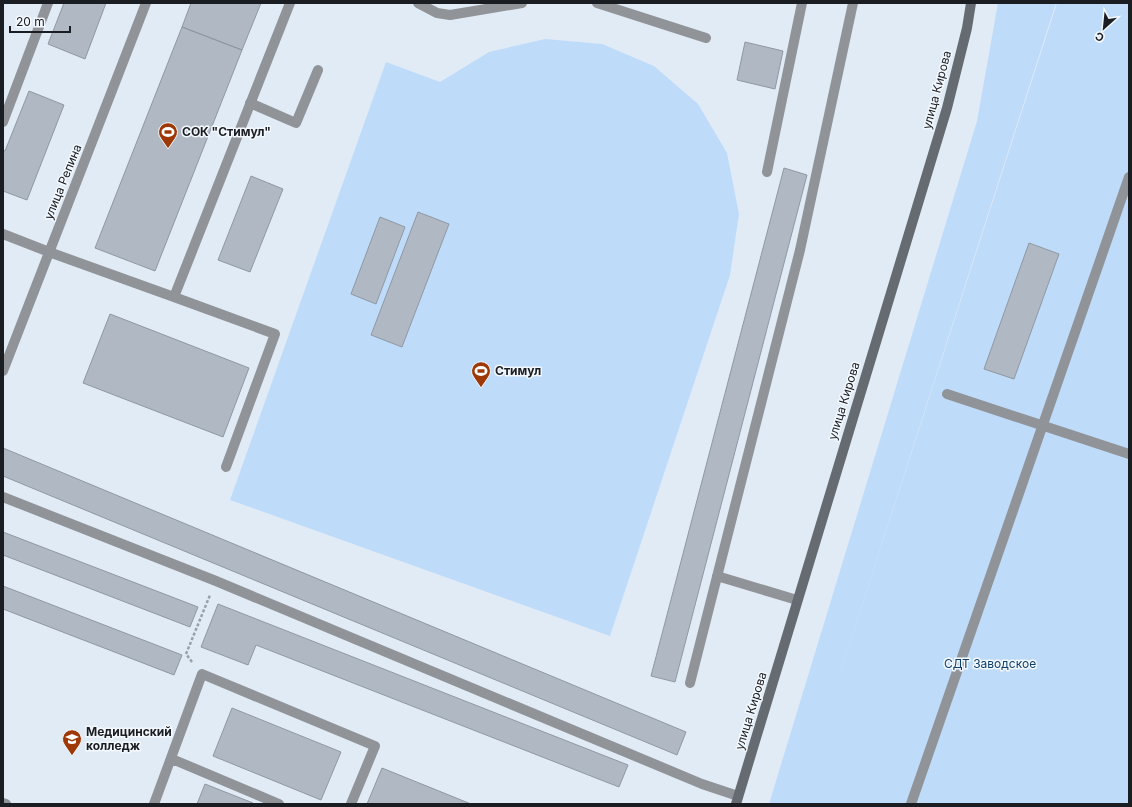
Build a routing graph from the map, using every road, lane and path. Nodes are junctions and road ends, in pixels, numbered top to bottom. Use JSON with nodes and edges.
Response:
{"nodes":[{"id":1,"x":48,"y":3,"type":"edge"},
{"id":2,"x":146,"y":3,"type":"edge"},
{"id":3,"x":290,"y":3,"type":"edge"},
{"id":4,"x":418,"y":3,"type":"edge"},
{"id":5,"x":522,"y":3,"type":"edge"},
{"id":6,"x":597,"y":3,"type":"edge"},
{"id":7,"x":802,"y":3,"type":"edge"},
{"id":8,"x":854,"y":3,"type":"edge"},
{"id":9,"x":971,"y":3,"type":"edge"},
{"id":10,"x":706,"y":38,"type":"dead end"},
{"id":11,"x":318,"y":70,"type":"dead end"},
{"id":12,"x":250,"y":103,"type":"junction"},
{"id":13,"x":3,"y":122,"type":"edge"},
{"id":14,"x":767,"y":172,"type":"dead end"},
{"id":15,"x":1129,"y":177,"type":"edge"},
{"id":16,"x":3,"y":234,"type":"edge"},
{"id":17,"x":49,"y":252,"type":"junction"},
{"id":18,"x":174,"y":297,"type":"junction"},
{"id":19,"x":3,"y":371,"type":"edge"},
{"id":20,"x":947,"y":394,"type":"dead end"},
{"id":21,"x":1042,"y":426,"type":"junction"},
{"id":22,"x":1129,"y":454,"type":"edge"},
{"id":23,"x":226,"y":467,"type":"dead end"},
{"id":24,"x":3,"y":497,"type":"edge"},
{"id":25,"x":717,"y":576,"type":"junction"},
{"id":26,"x":216,"y":581,"type":"junction"},
{"id":27,"x":797,"y":600,"type":"junction"},
{"id":28,"x":202,"y":674,"type":"junction"},
{"id":29,"x":690,"y":683,"type":"dead end"},
{"id":30,"x":172,"y":759,"type":"junction"},
{"id":31,"x":737,"y":800,"type":"edge"},
{"id":32,"x":3,"y":803,"type":"edge"},
{"id":33,"x":6,"y":804,"type":"edge"},
{"id":34,"x":154,"y":804,"type":"edge"},
{"id":35,"x":279,"y":804,"type":"edge"},
{"id":36,"x":351,"y":804,"type":"edge"},
{"id":37,"x":911,"y":804,"type":"edge"}],
"edges":[{"from":1,"to":13,"type":"street"},
{"from":2,"to":17,"type":"street","name":"улица Репина"},
{"from":3,"to":12,"type":"street"},
{"from":4,"to":5,"type":"street"},
{"from":6,"to":10,"type":"street"},
{"from":7,"to":14,"type":"street"},
{"from":8,"to":25,"type":"street"},
{"from":9,"to":27,"type":"main road","name":"улица Кирова"},
{"from":11,"to":12,"type":"street"},
{"from":12,"to":18,"type":"street"},
{"from":15,"to":21,"type":"street"},
{"from":16,"to":17,"type":"street"},
{"from":17,"to":18,"type":"street"},
{"from":17,"to":19,"type":"street","name":"улица Репина"},
{"from":18,"to":23,"type":"street"},
{"from":20,"to":21,"type":"street"},
{"from":21,"to":22,"type":"street"},
{"from":21,"to":37,"type":"street"},
{"from":24,"to":26,"type":"street"},
{"from":25,"to":27,"type":"street"},
{"from":25,"to":29,"type":"street"},
{"from":26,"to":28,"type":"path"},
{"from":26,"to":31,"type":"street"},
{"from":27,"to":31,"type":"main road","name":"улица Кирова"},
{"from":28,"to":30,"type":"street"},
{"from":28,"to":36,"type":"street"},
{"from":30,"to":34,"type":"street"},
{"from":30,"to":35,"type":"street"},
{"from":32,"to":33,"type":"street"}]}
